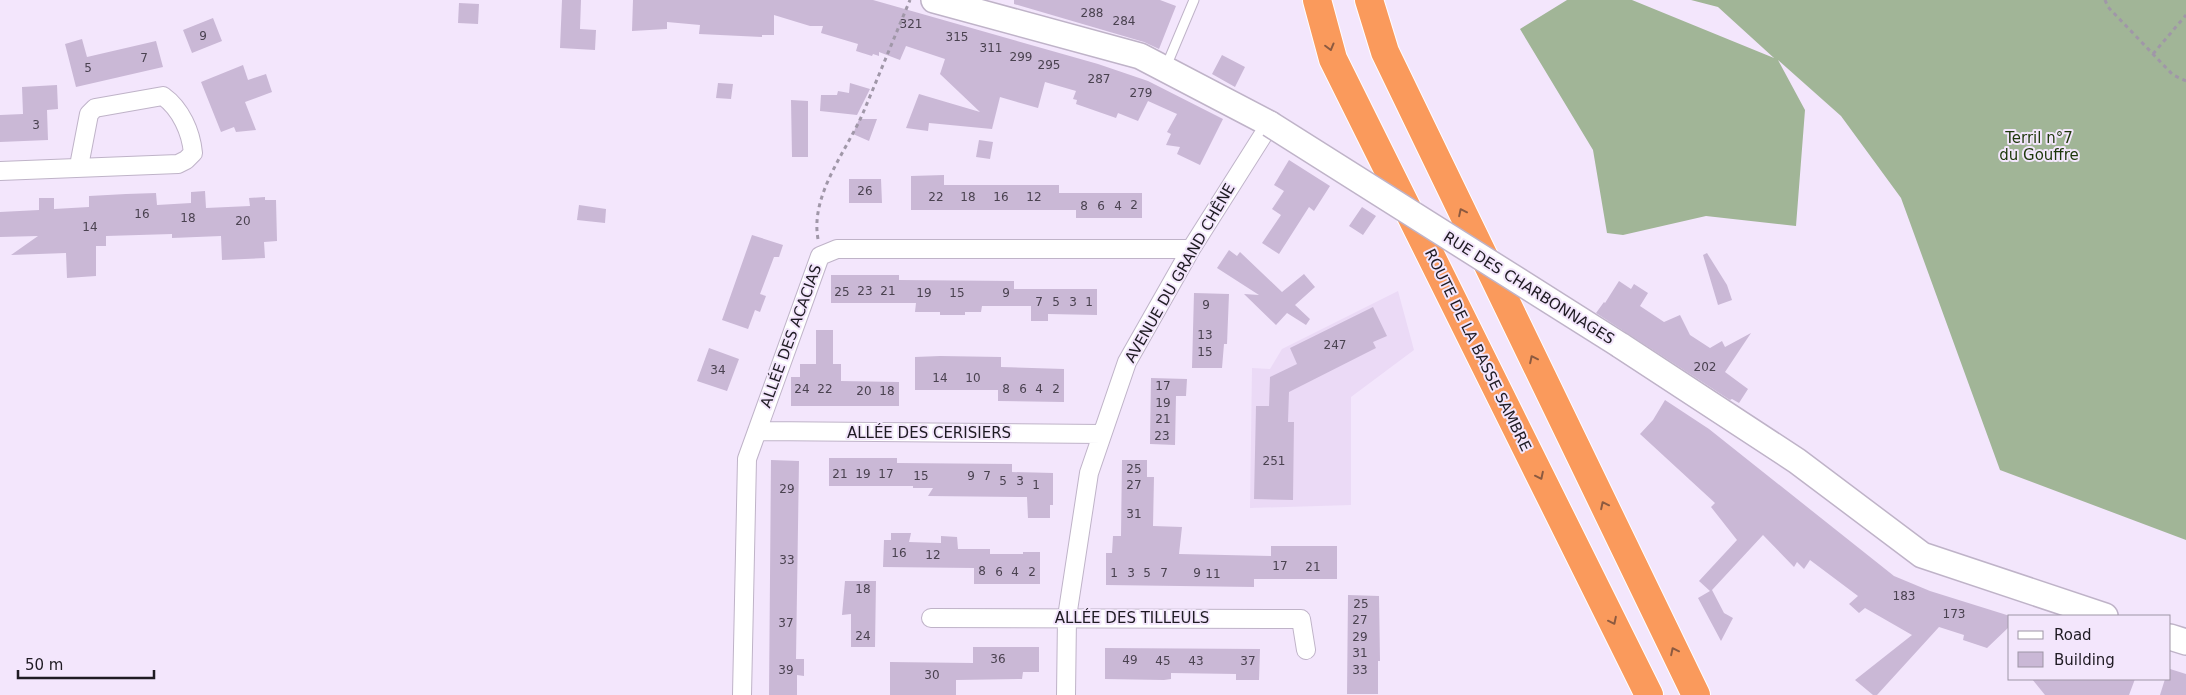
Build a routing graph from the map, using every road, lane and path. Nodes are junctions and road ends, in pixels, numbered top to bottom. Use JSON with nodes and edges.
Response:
{"nodes":[{"id":1,"x":910,"y":0,"type":"edge"},
{"id":2,"x":936,"y":0,"type":"edge"},
{"id":3,"x":1194,"y":0,"type":"edge"},
{"id":4,"x":1318,"y":0,"type":"edge"},
{"id":5,"x":1369,"y":0,"type":"edge"},
{"id":6,"x":2105,"y":0,"type":"edge"},
{"id":7,"x":2186,"y":15,"type":"edge"},
{"id":8,"x":2153,"y":54,"type":"junction"},
{"id":9,"x":1165,"y":69,"type":"junction"},
{"id":10,"x":2186,"y":81,"type":"edge"},
{"id":11,"x":1270,"y":124,"type":"junction"},
{"id":12,"x":80,"y":166,"type":"junction"},
{"id":13,"x":0,"y":171,"type":"edge"},
{"id":14,"x":1191,"y":249,"type":"junction"},
{"id":15,"x":820,"y":256,"type":"junction"},
{"id":16,"x":757,"y":431,"type":"junction"},
{"id":17,"x":1102,"y":434,"type":"junction"},
{"id":18,"x":2102,"y":615,"type":"edge"},
{"id":19,"x":1067,"y":617,"type":"junction"},
{"id":20,"x":930,"y":618,"type":"dead end"},
{"id":21,"x":2171,"y":637,"type":"edge"},
{"id":22,"x":2186,"y":642,"type":"edge"},
{"id":23,"x":1306,"y":650,"type":"dead end"},
{"id":24,"x":742,"y":695,"type":"edge"},
{"id":25,"x":1066,"y":695,"type":"edge"},
{"id":26,"x":1649,"y":695,"type":"edge"},
{"id":27,"x":1696,"y":695,"type":"edge"}],
"edges":[{"from":1,"to":15,"type":"path"},
{"from":2,"to":9,"type":"street","name":"RUE DES CHARBONNAGES"},
{"from":3,"to":9,"type":"lane"},
{"from":4,"to":26,"type":"highway","name":"ROUTE DE LA BASSE SAMBRE","one_way":true},
{"from":27,"to":5,"type":"highway","one_way":true},
{"from":6,"to":8,"type":"path"},
{"from":7,"to":8,"type":"path"},
{"from":8,"to":10,"type":"path"},
{"from":9,"to":11,"type":"street","name":"RUE DES CHARBONNAGES"},
{"from":11,"to":14,"type":"street","name":"AVENUE DU GRAND CHÊNE"},
{"from":11,"to":18,"type":"street","name":"RUE DES CHARBONNAGES","bridge":true},
{"from":12,"to":12,"type":"street"},
{"from":12,"to":13,"type":"street"},
{"from":14,"to":15,"type":"street","name":"ALLÉE DES ACACIAS"},
{"from":14,"to":17,"type":"street","name":"AVENUE DU GRAND CHÊNE"},
{"from":15,"to":16,"type":"street","name":"ALLÉE DES ACACIAS"},
{"from":16,"to":17,"type":"street","name":"ALLÉE DES CERISIERS"},
{"from":16,"to":24,"type":"street","name":"ALLÉE DES ACACIAS"},
{"from":17,"to":19,"type":"street","name":"AVENUE DU GRAND CHÊNE"},
{"from":19,"to":20,"type":"street","name":"ALLÉE DES TILLEULS"},
{"from":19,"to":23,"type":"street","name":"ALLÉE DES TILLEULS"},
{"from":19,"to":25,"type":"street","name":"AVENUE DU GRAND CHÊNE"},
{"from":21,"to":22,"type":"street"}]}
